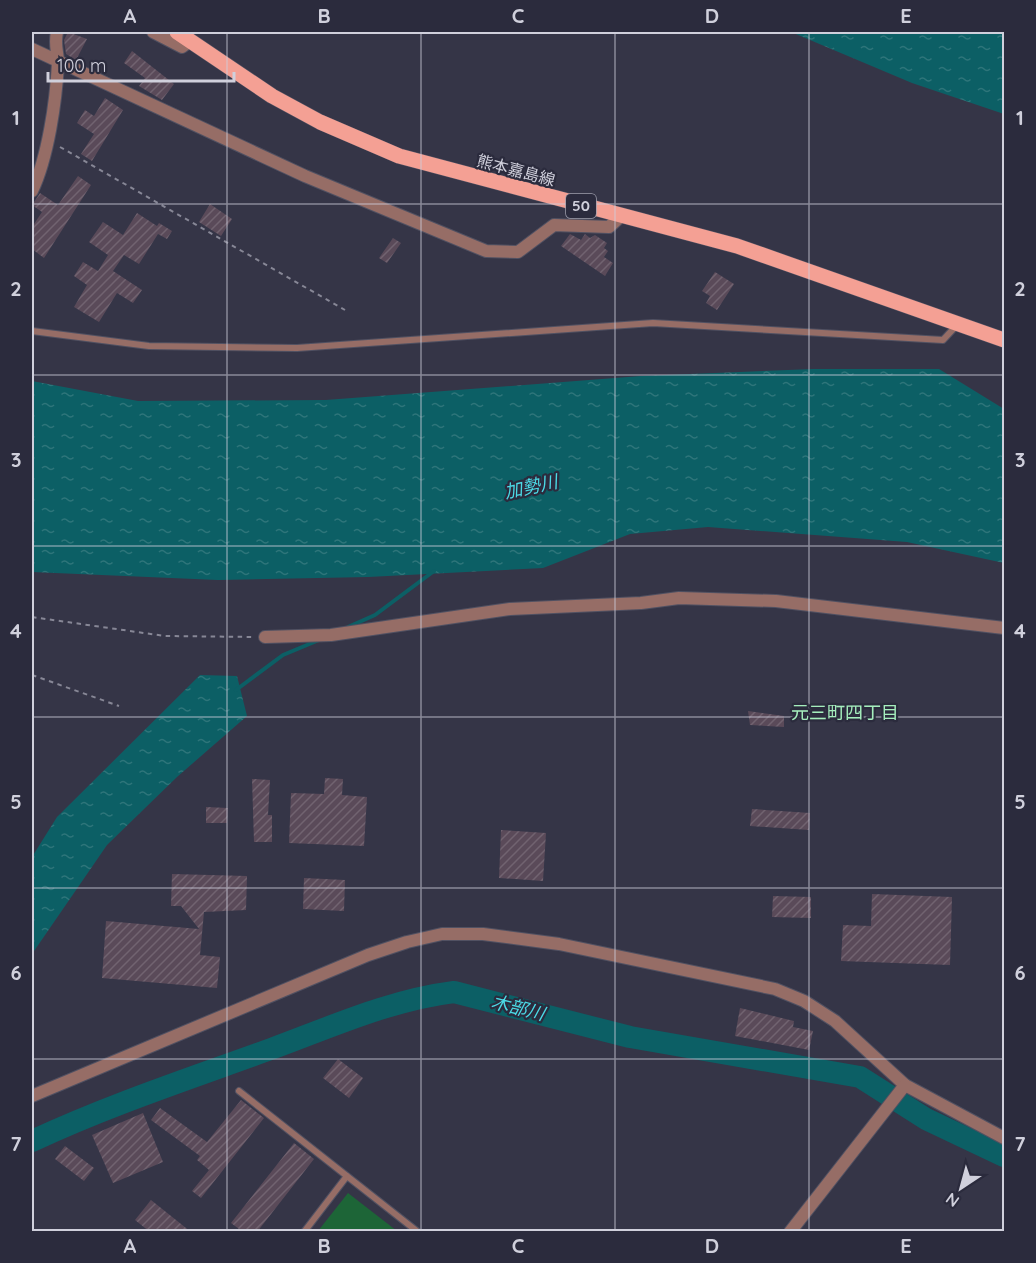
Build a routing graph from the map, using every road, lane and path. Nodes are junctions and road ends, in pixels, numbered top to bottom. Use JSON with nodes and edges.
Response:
{"nodes":[{"id":1,"x":57,"y":32,"type":"edge"},
{"id":2,"x":153,"y":32,"type":"edge"},
{"id":3,"x":177,"y":32,"type":"edge"},
{"id":4,"x":190,"y":41,"type":"junction"},
{"id":5,"x":32,"y":49,"type":"edge"},
{"id":6,"x":58,"y":61,"type":"junction"},
{"id":7,"x":48,"y":138,"type":"junction"},
{"id":8,"x":32,"y":191,"type":"edge"},
{"id":9,"x":621,"y":216,"type":"junction"},
{"id":10,"x":345,"y":310,"type":"dead end"},
{"id":11,"x":957,"y":325,"type":"junction"},
{"id":12,"x":32,"y":331,"type":"edge"},
{"id":13,"x":1005,"y":340,"type":"edge"},
{"id":14,"x":32,"y":617,"type":"edge"},
{"id":15,"x":1005,"y":628,"type":"edge"},
{"id":16,"x":265,"y":637,"type":"joint"},
{"id":17,"x":32,"y":675,"type":"edge"},
{"id":18,"x":119,"y":706,"type":"dead end"},
{"id":19,"x":902,"y":1088,"type":"junction"},
{"id":20,"x":239,"y":1091,"type":"dead end"},
{"id":21,"x":32,"y":1096,"type":"edge"},
{"id":22,"x":1003,"y":1137,"type":"edge"},
{"id":23,"x":347,"y":1176,"type":"junction"},
{"id":24,"x":304,"y":1232,"type":"edge"},
{"id":25,"x":418,"y":1232,"type":"edge"},
{"id":26,"x":790,"y":1232,"type":"edge"}],
"edges":[{"from":1,"to":6,"type":"street"},
{"from":2,"to":4,"type":"street"},
{"from":3,"to":4,"type":"main road","name":"熊本嘉島線","number":"50"},
{"from":4,"to":9,"type":"main road","name":"熊本嘉島線","number":"50"},
{"from":5,"to":6,"type":"street"},
{"from":6,"to":7,"type":"street"},
{"from":6,"to":9,"type":"street"},
{"from":7,"to":8,"type":"street"},
{"from":7,"to":10,"type":"path"},
{"from":9,"to":11,"type":"main road","name":"熊本嘉島線","number":"50"},
{"from":11,"to":12,"type":"lane"},
{"from":11,"to":13,"type":"main road","name":"熊本嘉島線","number":"50"},
{"from":14,"to":16,"type":"path"},
{"from":15,"to":16,"type":"street"},
{"from":17,"to":18,"type":"path"},
{"from":19,"to":21,"type":"street"},
{"from":19,"to":22,"type":"street"},
{"from":19,"to":26,"type":"street"},
{"from":20,"to":23,"type":"lane"},
{"from":23,"to":24,"type":"lane"},
{"from":23,"to":25,"type":"lane"}]}
